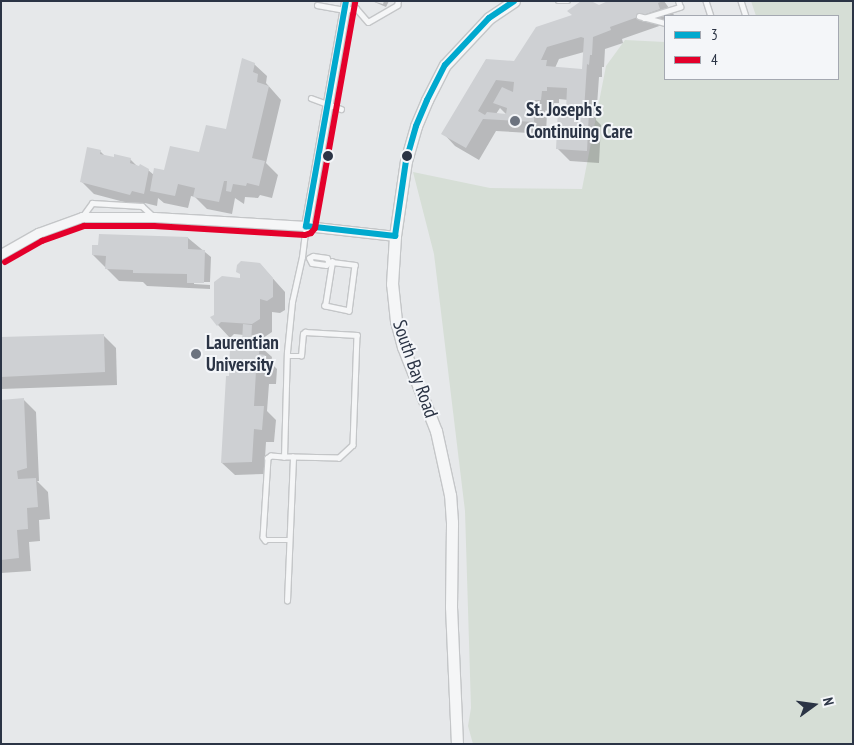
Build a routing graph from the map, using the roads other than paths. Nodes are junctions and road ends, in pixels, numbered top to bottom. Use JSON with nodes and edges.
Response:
{"nodes":[{"id":1,"x":398,"y":1,"type":"edge"},
{"id":2,"x":514,"y":1,"type":"edge"},
{"id":3,"x":558,"y":1,"type":"edge"},
{"id":4,"x":568,"y":1,"type":"edge"},
{"id":5,"x":678,"y":1,"type":"edge"},
{"id":6,"x":706,"y":1,"type":"edge"},
{"id":7,"x":741,"y":1,"type":"edge"},
{"id":8,"x":317,"y":5,"type":"dead end"},
{"id":9,"x":346,"y":6,"type":"edge"},
{"id":10,"x":712,"y":15,"type":"edge"},
{"id":11,"x":746,"y":15,"type":"edge"},
{"id":12,"x":664,"y":23,"type":"edge"},
{"id":13,"x":311,"y":98,"type":"dead end"},
{"id":14,"x":328,"y":104,"type":"junction"},
{"id":15,"x":341,"y":109,"type":"dead end"},
{"id":16,"x":82,"y":216,"type":"junction"},
{"id":17,"x":154,"y":217,"type":"junction"},
{"id":18,"x":306,"y":226,"type":"junction"},
{"id":19,"x":395,"y":236,"type":"junction"},
{"id":20,"x":1,"y":254,"type":"edge"},
{"id":21,"x":302,"y":257,"type":"junction"},
{"id":22,"x":330,"y":262,"type":"junction"},
{"id":23,"x":287,"y":356,"type":"junction"},
{"id":24,"x":293,"y":456,"type":"junction"},
{"id":25,"x":284,"y":457,"type":"junction"},
{"id":26,"x":289,"y":540,"type":"junction"},
{"id":27,"x":287,"y":601,"type":"dead end"},
{"id":28,"x":457,"y":744,"type":"edge"}],
"edges":[{"from":1,"to":9,"type":"lane"},
{"from":2,"to":19,"type":"street","name":"South Bay Road"},
{"from":3,"to":4,"type":"lane"},
{"from":5,"to":12,"type":"lane"},
{"from":6,"to":10,"type":"lane"},
{"from":7,"to":11,"type":"lane"},
{"from":8,"to":9,"type":"lane"},
{"from":9,"to":14,"type":"street"},
{"from":13,"to":14,"type":"lane"},
{"from":14,"to":15,"type":"lane"},
{"from":14,"to":18,"type":"street"},
{"from":16,"to":17,"type":"street"},
{"from":16,"to":17,"type":"lane"},
{"from":16,"to":20,"type":"street"},
{"from":17,"to":18,"type":"street"},
{"from":18,"to":19,"type":"street"},
{"from":18,"to":21,"type":"lane"},
{"from":19,"to":28,"type":"street","name":"South Bay Road"},
{"from":21,"to":22,"type":"lane"},
{"from":21,"to":23,"type":"lane"},
{"from":22,"to":22,"type":"lane"},
{"from":23,"to":24,"type":"lane"},
{"from":23,"to":25,"type":"lane"},
{"from":24,"to":25,"type":"lane"},
{"from":24,"to":26,"type":"lane"},
{"from":25,"to":26,"type":"lane"},
{"from":26,"to":27,"type":"lane"}]}
